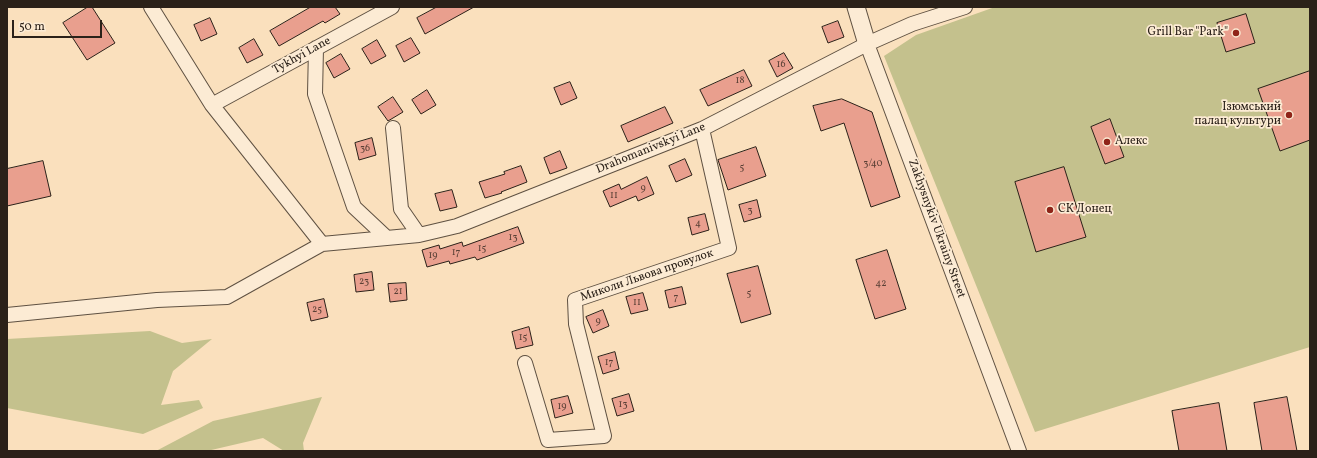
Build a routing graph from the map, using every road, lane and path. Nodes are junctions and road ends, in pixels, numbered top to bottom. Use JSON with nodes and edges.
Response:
{"nodes":[{"id":1,"x":151,"y":7,"type":"edge"},
{"id":2,"x":392,"y":7,"type":"edge"},
{"id":3,"x":856,"y":7,"type":"edge"},
{"id":4,"x":965,"y":7,"type":"edge"},
{"id":5,"x":867,"y":44,"type":"junction"},
{"id":6,"x":316,"y":48,"type":"junction"},
{"id":7,"x":212,"y":105,"type":"junction"},
{"id":8,"x":393,"y":128,"type":"dead end"},
{"id":9,"x":702,"y":129,"type":"junction"},
{"id":10,"x":419,"y":235,"type":"junction"},
{"id":11,"x":387,"y":238,"type":"junction"},
{"id":12,"x":322,"y":244,"type":"junction"},
{"id":13,"x":7,"y":315,"type":"edge"},
{"id":14,"x":526,"y":363,"type":"dead end"},
{"id":15,"x":1019,"y":451,"type":"edge"}],
"edges":[{"from":1,"to":7,"type":"street"},
{"from":2,"to":6,"type":"street","name":"Tykhyi Lane"},
{"from":3,"to":5,"type":"street","name":"Zakhysnykiv Ukrainy Street"},
{"from":4,"to":5,"type":"street","name":"Drahomanivskyi Lane"},
{"from":5,"to":9,"type":"street","name":"Drahomanivskyi Lane"},
{"from":5,"to":15,"type":"street","name":"Zakhysnykiv Ukrainy Street"},
{"from":6,"to":7,"type":"street","name":"Tykhyi Lane"},
{"from":6,"to":11,"type":"street"},
{"from":7,"to":12,"type":"street"},
{"from":8,"to":10,"type":"street"},
{"from":9,"to":10,"type":"street","name":"Drahomanivskyi Lane"},
{"from":9,"to":14,"type":"street","name":"Миколи Львова провулок"},
{"from":10,"to":11,"type":"street","name":"Drahomanivskyi Lane"},
{"from":11,"to":12,"type":"street","name":"Drahomanivskyi Lane"},
{"from":12,"to":13,"type":"street"}]}
